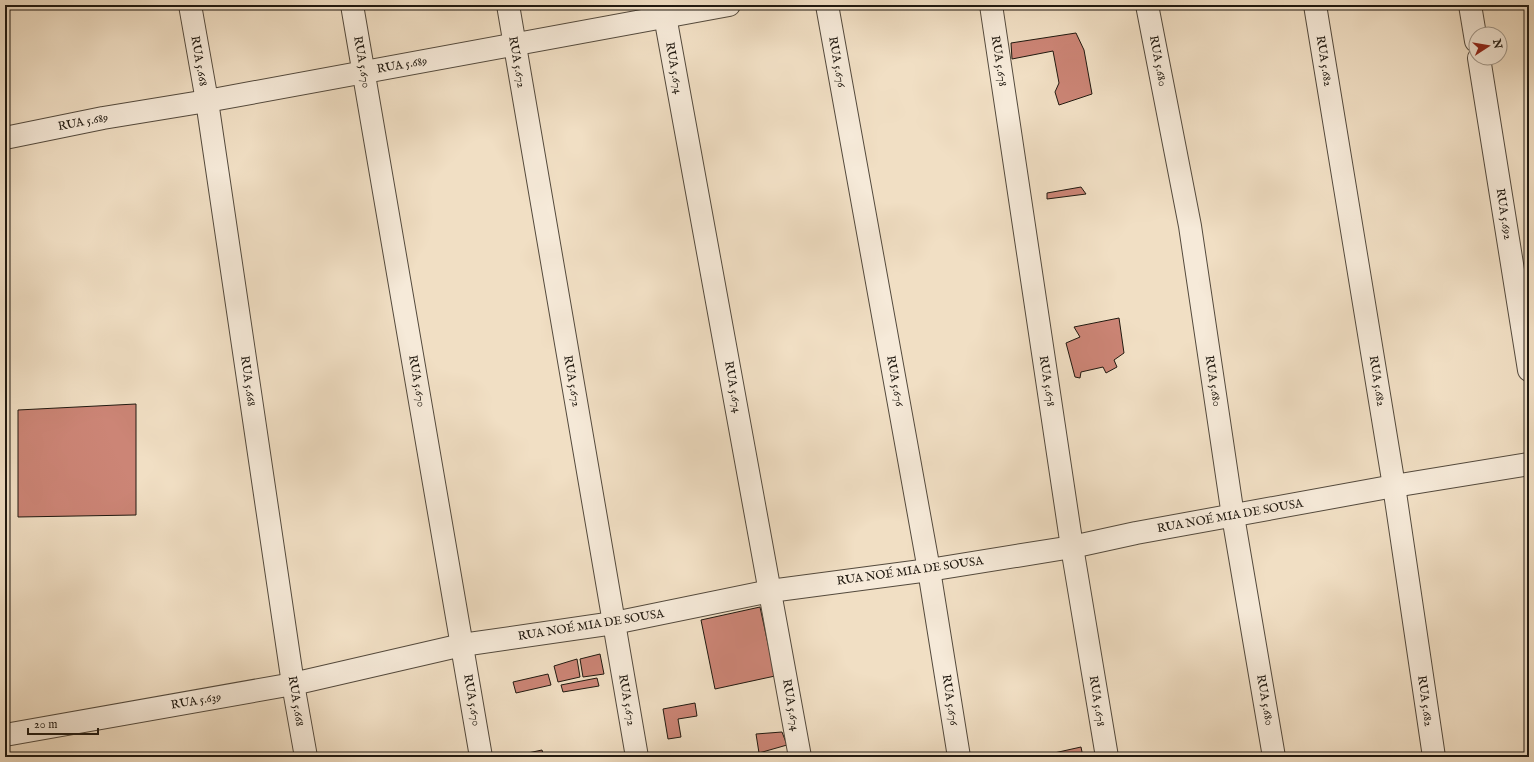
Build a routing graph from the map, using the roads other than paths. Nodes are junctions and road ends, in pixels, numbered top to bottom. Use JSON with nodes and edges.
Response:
{"nodes":[{"id":1,"x":190,"y":5,"type":"edge"},
{"id":2,"x":352,"y":5,"type":"edge"},
{"id":3,"x":508,"y":5,"type":"edge"},
{"id":4,"x":729,"y":5,"type":"edge"},
{"id":5,"x":827,"y":5,"type":"edge"},
{"id":6,"x":991,"y":5,"type":"edge"},
{"id":7,"x":1148,"y":5,"type":"edge"},
{"id":8,"x":1315,"y":5,"type":"edge"},
{"id":9,"x":1470,"y":5,"type":"edge"},
{"id":10,"x":665,"y":16,"type":"junction"},
{"id":11,"x":1474,"y":26,"type":"edge"},
{"id":12,"x":514,"y":44,"type":"junction"},
{"id":13,"x":1480,"y":66,"type":"edge"},
{"id":14,"x":364,"y":72,"type":"junction"},
{"id":15,"x":206,"y":101,"type":"junction"},
{"id":16,"x":5,"y":138,"type":"edge"},
{"id":17,"x":1529,"y":370,"type":"edge"},
{"id":18,"x":1529,"y":464,"type":"edge"},
{"id":19,"x":1394,"y":486,"type":"junction"},
{"id":20,"x":1233,"y":516,"type":"junction"},
{"id":21,"x":1072,"y":547,"type":"junction"},
{"id":22,"x":929,"y":570,"type":"junction"},
{"id":23,"x":770,"y":591,"type":"junction"},
{"id":24,"x":614,"y":623,"type":"junction"},
{"id":25,"x":462,"y":645,"type":"junction"},
{"id":26,"x":293,"y":684,"type":"junction"},
{"id":27,"x":5,"y":735,"type":"edge"},
{"id":28,"x":306,"y":757,"type":"edge"},
{"id":29,"x":481,"y":757,"type":"edge"},
{"id":30,"x":637,"y":757,"type":"edge"},
{"id":31,"x":800,"y":757,"type":"edge"},
{"id":32,"x":959,"y":757,"type":"edge"},
{"id":33,"x":1106,"y":757,"type":"edge"},
{"id":34,"x":1274,"y":757,"type":"edge"},
{"id":35,"x":1434,"y":757,"type":"edge"}],
"edges":[{"from":1,"to":15,"type":"street","name":"RUA 5.668"},
{"from":2,"to":14,"type":"street","name":"RUA 5.670"},
{"from":3,"to":12,"type":"street","name":"RUA 5.672"},
{"from":4,"to":10,"type":"street","name":"RUA 5.689"},
{"from":5,"to":22,"type":"street","name":"RUA 5.676"},
{"from":6,"to":21,"type":"street","name":"RUA 5.678"},
{"from":7,"to":20,"type":"street","name":"RUA 5.680"},
{"from":8,"to":19,"type":"street","name":"RUA 5.682"},
{"from":9,"to":11,"type":"street"},
{"from":10,"to":12,"type":"street","name":"RUA 5.689"},
{"from":10,"to":23,"type":"street","name":"RUA 5.674"},
{"from":12,"to":14,"type":"street","name":"RUA 5.689"},
{"from":12,"to":24,"type":"street","name":"RUA 5.672"},
{"from":13,"to":17,"type":"street","name":"RUA 5.692"},
{"from":14,"to":15,"type":"street","name":"RUA 5.689"},
{"from":14,"to":25,"type":"street","name":"RUA 5.670"},
{"from":15,"to":16,"type":"street","name":"RUA 5.689"},
{"from":15,"to":26,"type":"street","name":"RUA 5.668"},
{"from":18,"to":19,"type":"street","name":"RUA NOÉ MIA DE SOUSA"},
{"from":19,"to":20,"type":"street","name":"RUA NOÉ MIA DE SOUSA"},
{"from":19,"to":35,"type":"street","name":"RUA 5.682"},
{"from":20,"to":21,"type":"street","name":"RUA NOÉ MIA DE SOUSA"},
{"from":20,"to":34,"type":"street","name":"RUA 5.680"},
{"from":21,"to":22,"type":"street","name":"RUA NOÉ MIA DE SOUSA"},
{"from":21,"to":33,"type":"street","name":"RUA 5.678"},
{"from":22,"to":23,"type":"street","name":"RUA NOÉ MIA DE SOUSA"},
{"from":22,"to":32,"type":"street","name":"RUA 5.676"},
{"from":23,"to":24,"type":"street","name":"RUA NOÉ MIA DE SOUSA"},
{"from":23,"to":31,"type":"street","name":"RUA 5.674"},
{"from":24,"to":25,"type":"street","name":"RUA NOÉ MIA DE SOUSA"},
{"from":24,"to":30,"type":"street","name":"RUA 5.672"},
{"from":25,"to":26,"type":"street","name":"RUA NOÉ MIA DE SOUSA"},
{"from":25,"to":29,"type":"street","name":"RUA 5.670"},
{"from":26,"to":27,"type":"street","name":"RUA 5.639"},
{"from":26,"to":28,"type":"street","name":"RUA 5.668"}]}
